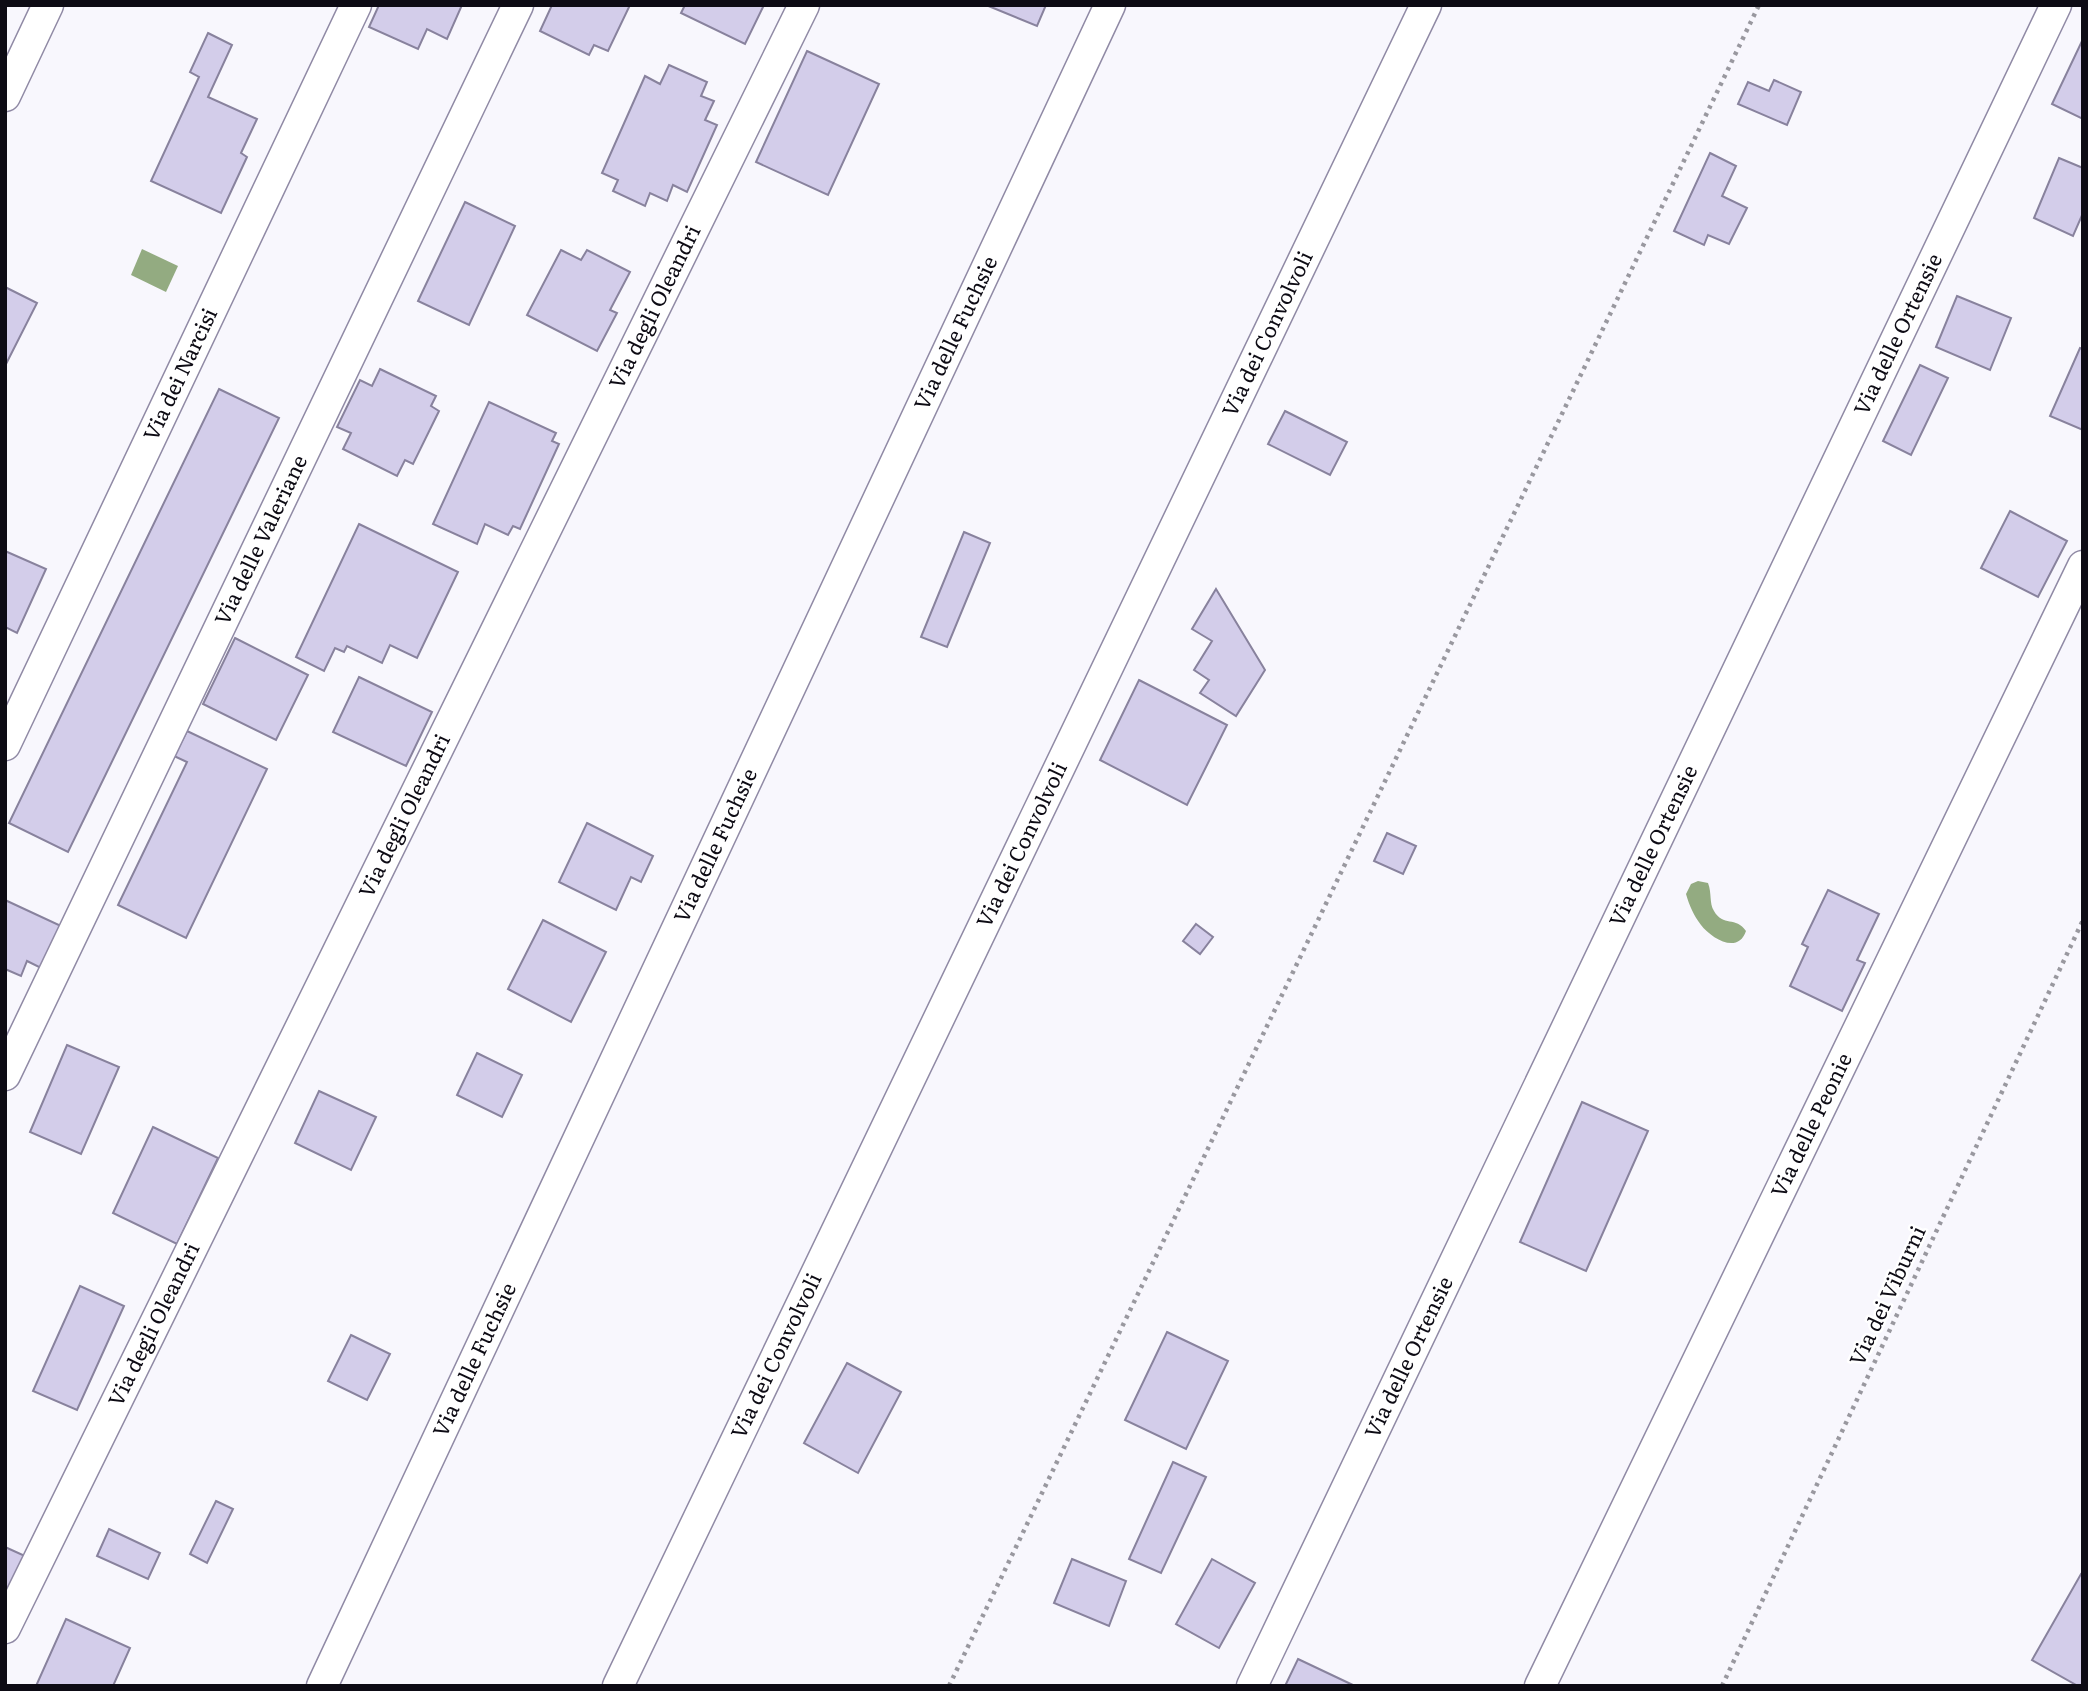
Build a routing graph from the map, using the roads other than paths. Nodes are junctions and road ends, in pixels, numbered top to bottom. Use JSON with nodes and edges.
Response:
{"nodes":[{"id":1,"x":48,"y":5,"type":"edge"},
{"id":2,"x":356,"y":5,"type":"edge"},
{"id":3,"x":518,"y":5,"type":"edge"},
{"id":4,"x":804,"y":5,"type":"edge"},
{"id":5,"x":1110,"y":5,"type":"edge"},
{"id":6,"x":1426,"y":5,"type":"edge"},
{"id":7,"x":2056,"y":5,"type":"edge"},
{"id":8,"x":5,"y":96,"type":"edge"},
{"id":9,"x":2083,"y":566,"type":"edge"},
{"id":10,"x":5,"y":746,"type":"edge"},
{"id":11,"x":5,"y":1075,"type":"edge"},
{"id":12,"x":5,"y":1628,"type":"edge"},
{"id":13,"x":321,"y":1686,"type":"edge"},
{"id":14,"x":618,"y":1686,"type":"edge"},
{"id":15,"x":1252,"y":1686,"type":"edge"},
{"id":16,"x":1540,"y":1686,"type":"edge"}],
"edges":[{"from":1,"to":8,"type":"street"},
{"from":2,"to":10,"type":"street","name":"Via dei Narcisi"},
{"from":3,"to":11,"type":"street","name":"Via delle Valeriane"},
{"from":4,"to":12,"type":"street","name":"Via degli Oleandri"},
{"from":5,"to":13,"type":"street","name":"Via delle Fuchsie"},
{"from":6,"to":14,"type":"street","name":"Via dei Convolvoli"},
{"from":7,"to":15,"type":"street","name":"Via delle Ortensie"},
{"from":9,"to":16,"type":"street","name":"Via delle Peonie"}]}
